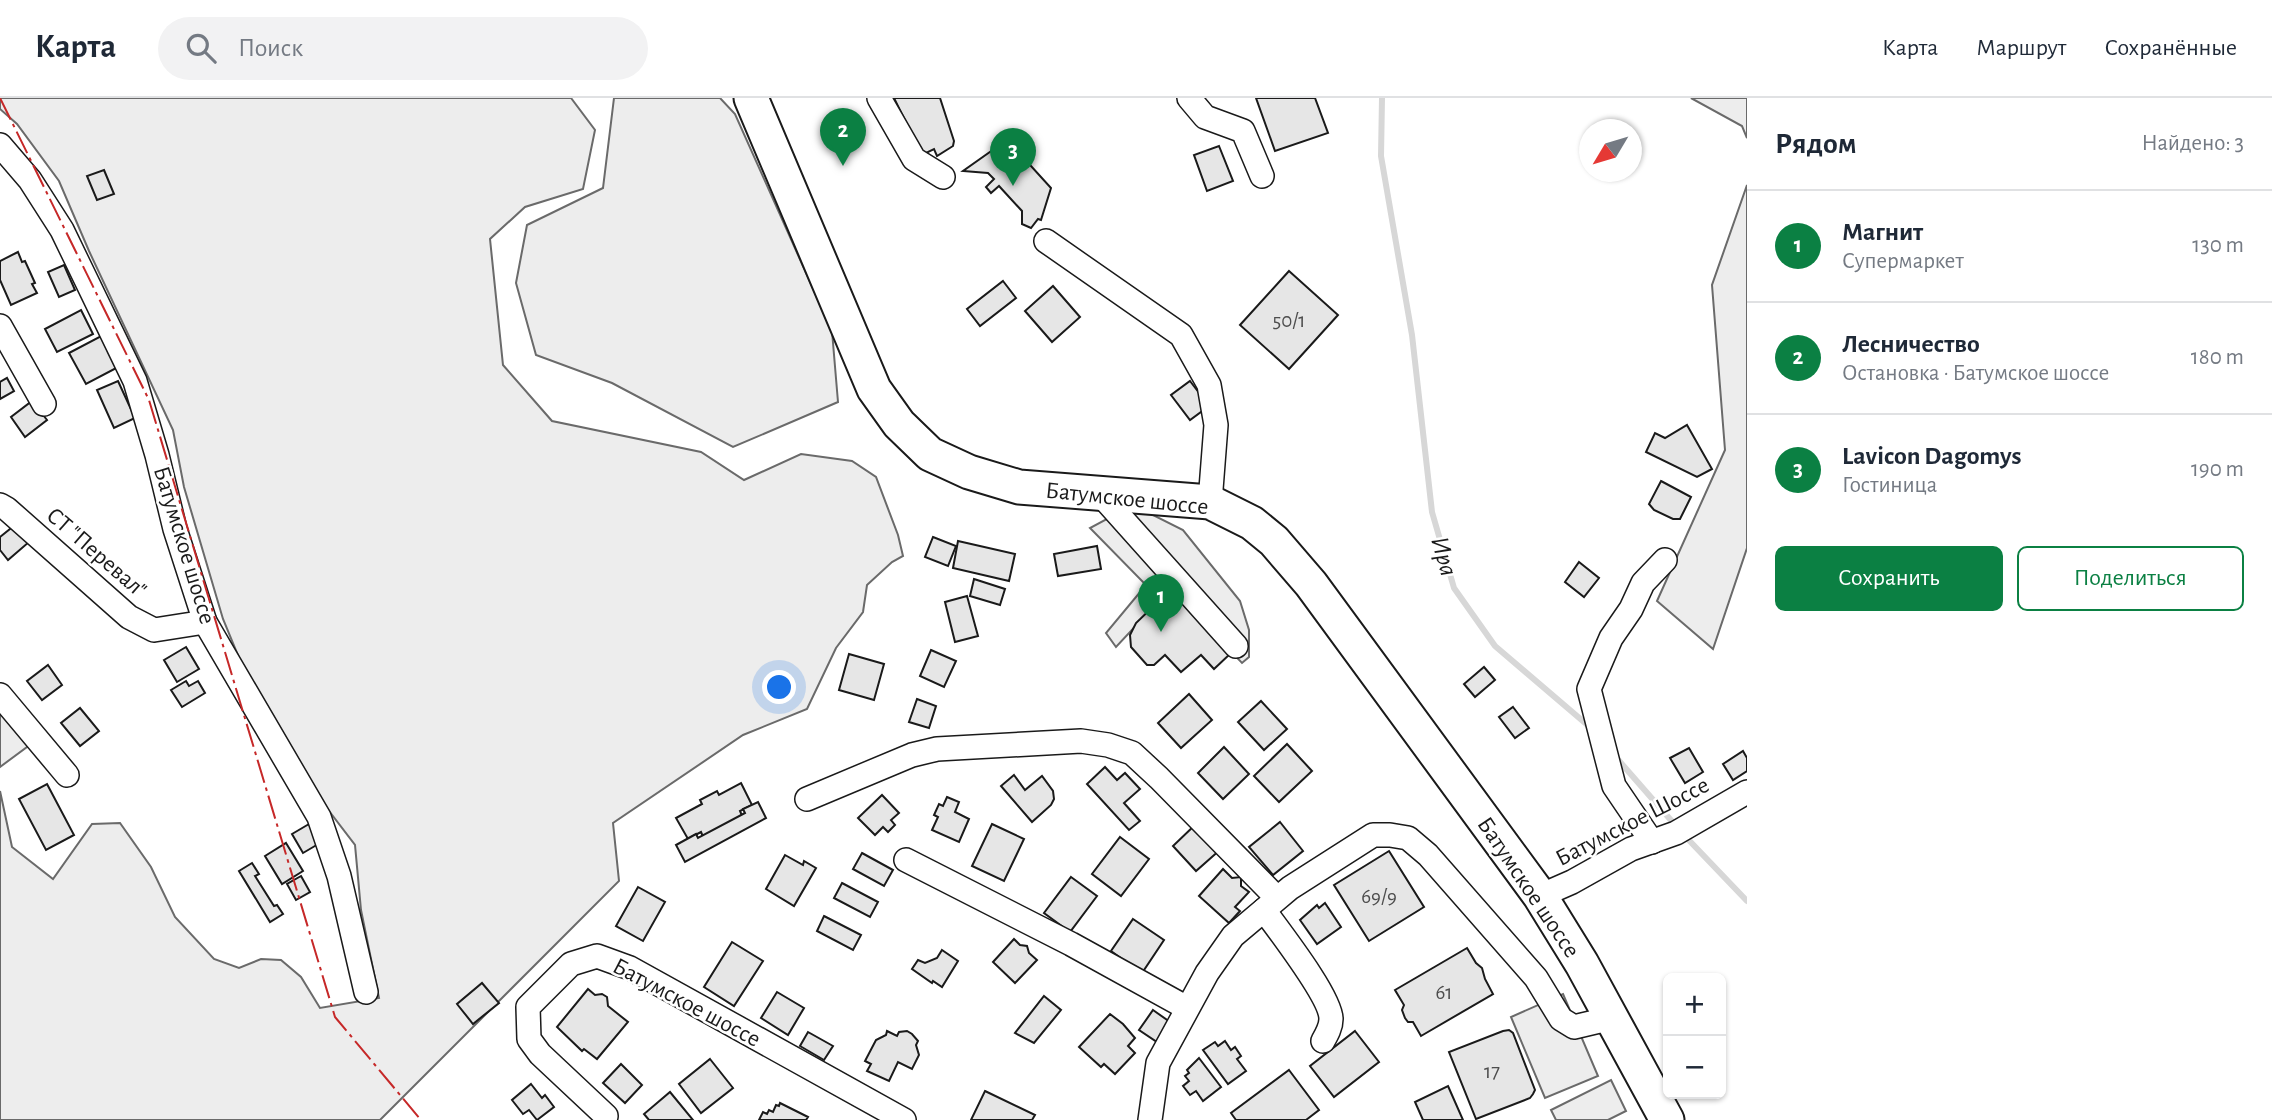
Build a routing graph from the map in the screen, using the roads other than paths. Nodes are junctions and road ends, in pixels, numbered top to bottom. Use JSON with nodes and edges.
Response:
{"nodes":[{"id":1,"x":879,"y":98,"type":"edge"},
{"id":2,"x":1189,"y":98,"type":"edge"},
{"id":3,"x":753,"y":99,"type":"edge"},
{"id":4,"x":0,"y":145,"type":"edge"},
{"id":5,"x":1262,"y":176,"type":"dead end"},
{"id":6,"x":943,"y":177,"type":"dead end"},
{"id":7,"x":1046,"y":241,"type":"dead end"},
{"id":8,"x":0,"y":326,"type":"edge"},
{"id":9,"x":44,"y":404,"type":"dead end"},
{"id":10,"x":1100,"y":494,"type":"junction"},
{"id":11,"x":1210,"y":502,"type":"junction"},
{"id":12,"x":0,"y":505,"type":"edge"},
{"id":13,"x":1665,"y":560,"type":"dead end"},
{"id":14,"x":205,"y":622,"type":"junction"},
{"id":15,"x":1236,"y":646,"type":"dead end"},
{"id":16,"x":0,"y":695,"type":"edge"},
{"id":17,"x":67,"y":775,"type":"dead end"},
{"id":18,"x":1747,"y":792,"type":"edge"},
{"id":19,"x":807,"y":799,"type":"dead end"},
{"id":20,"x":1652,"y":842,"type":"junction"},
{"id":21,"x":906,"y":860,"type":"dead end"},
{"id":22,"x":1539,"y":896,"type":"junction"},
{"id":23,"x":1271,"y":904,"type":"junction"},
{"id":24,"x":366,"y":992,"type":"dead end"},
{"id":25,"x":1187,"y":1007,"type":"junction"},
{"id":26,"x":1612,"y":1018,"type":"junction"},
{"id":27,"x":1324,"y":1041,"type":"dead end"},
{"id":28,"x":1657,"y":1115,"type":"edge"},
{"id":29,"x":606,"y":1116,"type":"dead end"},
{"id":30,"x":904,"y":1120,"type":"edge"},
{"id":31,"x":1150,"y":1120,"type":"edge"}],
"edges":[{"from":1,"to":6,"type":"street"},
{"from":2,"to":5,"type":"street"},
{"from":3,"to":10,"type":"highway","name":"Батумское шоссе"},
{"from":4,"to":14,"type":"street","name":"Батумское шоссе"},
{"from":7,"to":11,"type":"street"},
{"from":8,"to":9,"type":"street"},
{"from":10,"to":11,"type":"highway","name":"Батумское шоссе"},
{"from":10,"to":15,"type":"street"},
{"from":11,"to":22,"type":"highway","name":"Батумское шоссе"},
{"from":12,"to":14,"type":"street","name":"СТ \"Перевал\""},
{"from":13,"to":20,"type":"street"},
{"from":14,"to":24,"type":"street","name":"Батумское шоссе"},
{"from":16,"to":17,"type":"street"},
{"from":18,"to":20,"type":"street","name":"Батумское Шоссе"},
{"from":19,"to":23,"type":"street"},
{"from":20,"to":22,"type":"street","name":"Батумское Шоссе"},
{"from":21,"to":25,"type":"street"},
{"from":22,"to":26,"type":"highway","name":"Батумское шоссе"},
{"from":23,"to":25,"type":"street"},
{"from":23,"to":26,"type":"street"},
{"from":23,"to":27,"type":"street"},
{"from":25,"to":31,"type":"street"},
{"from":26,"to":28,"type":"highway","name":"Батумское шоссе"},
{"from":29,"to":30,"type":"street","name":"Батумское шоссе"}]}
